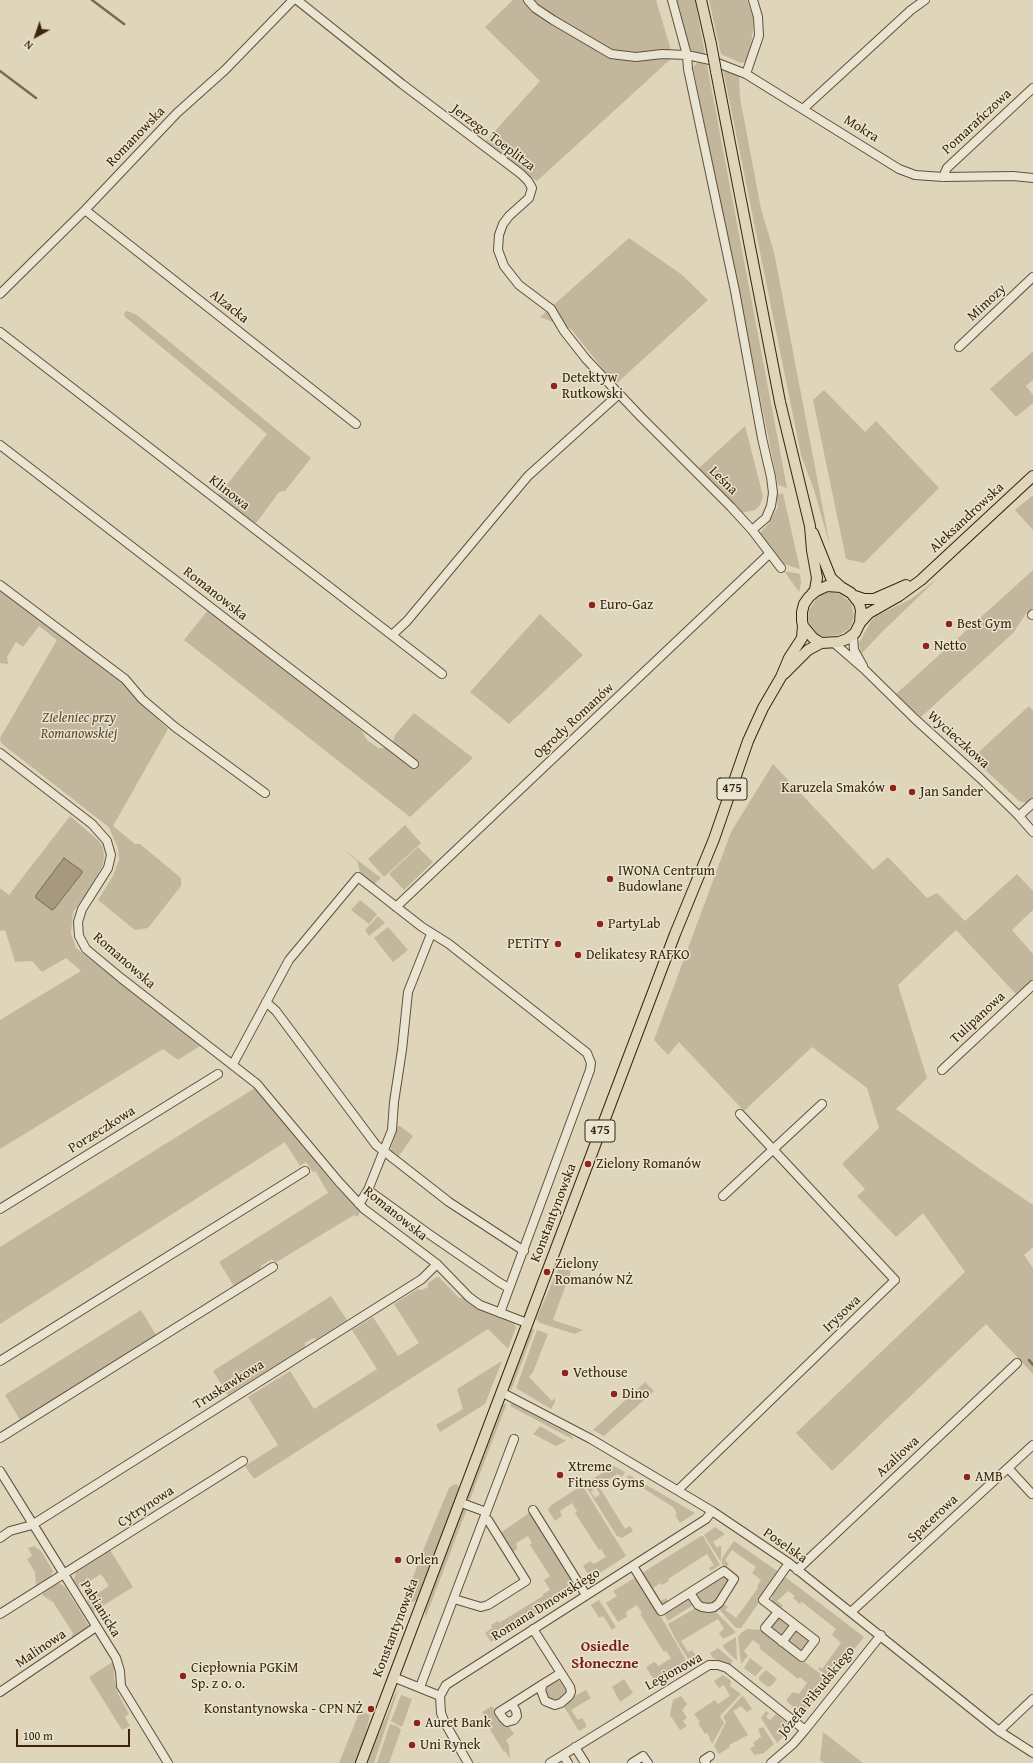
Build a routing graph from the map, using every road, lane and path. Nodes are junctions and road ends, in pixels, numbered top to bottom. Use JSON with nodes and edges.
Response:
{"nodes":[{"id":1,"x":293,"y":0,"type":"edge"},
{"id":2,"x":298,"y":0,"type":"edge"},
{"id":3,"x":528,"y":0,"type":"edge"},
{"id":4,"x":672,"y":0,"type":"edge"},
{"id":5,"x":701,"y":0,"type":"edge"},
{"id":6,"x":753,"y":0,"type":"edge"},
{"id":7,"x":925,"y":0,"type":"edge"},
{"id":8,"x":688,"y":55,"type":"junction"},
{"id":9,"x":746,"y":74,"type":"junction"},
{"id":10,"x":1033,"y":88,"type":"edge"},
{"id":11,"x":803,"y":109,"type":"junction"},
{"id":12,"x":943,"y":177,"type":"junction"},
{"id":13,"x":1033,"y":178,"type":"edge"},
{"id":14,"x":85,"y":210,"type":"junction"},
{"id":15,"x":1033,"y":277,"type":"edge"},
{"id":16,"x":0,"y":294,"type":"edge"},
{"id":17,"x":0,"y":332,"type":"edge"},
{"id":18,"x":959,"y":347,"type":"dead end"},
{"id":19,"x":619,"y":394,"type":"junction"},
{"id":20,"x":641,"y":417,"type":"joint"},
{"id":21,"x":356,"y":424,"type":"dead end"},
{"id":22,"x":0,"y":445,"type":"edge"},
{"id":23,"x":1033,"y":476,"type":"edge"},
{"id":24,"x":810,"y":526,"type":"junction"},
{"id":25,"x":752,"y":530,"type":"junction"},
{"id":26,"x":769,"y":554,"type":"junction"},
{"id":27,"x":781,"y":568,"type":"dead end"},
{"id":28,"x":921,"y":580,"type":"junction"},
{"id":29,"x":0,"y":585,"type":"edge"},
{"id":30,"x":841,"y":587,"type":"junction"},
{"id":31,"x":811,"y":595,"type":"junction"},
{"id":32,"x":855,"y":596,"type":"junction"},
{"id":33,"x":860,"y":623,"type":"junction"},
{"id":34,"x":803,"y":626,"type":"junction"},
{"id":35,"x":392,"y":635,"type":"junction"},
{"id":36,"x":853,"y":635,"type":"junction"},
{"id":37,"x":821,"y":643,"type":"junction"},
{"id":38,"x":834,"y":643,"type":"junction"},
{"id":39,"x":864,"y":669,"type":"junction"},
{"id":40,"x":442,"y":674,"type":"dead end"},
{"id":41,"x":781,"y":677,"type":"junction"},
{"id":42,"x":0,"y":753,"type":"edge"},
{"id":43,"x":414,"y":764,"type":"dead end"},
{"id":44,"x":265,"y":793,"type":"dead end"},
{"id":45,"x":1033,"y":803,"type":"edge"},
{"id":46,"x":1019,"y":816,"type":"junction"},
{"id":47,"x":1033,"y":832,"type":"edge"},
{"id":48,"x":396,"y":907,"type":"junction"},
{"id":49,"x":431,"y":934,"type":"junction"},
{"id":50,"x":1033,"y":985,"type":"edge"},
{"id":51,"x":266,"y":1002,"type":"junction"},
{"id":52,"x":233,"y":1064,"type":"junction"},
{"id":53,"x":942,"y":1070,"type":"dead end"},
{"id":54,"x":218,"y":1074,"type":"dead end"},
{"id":55,"x":822,"y":1104,"type":"dead end"},
{"id":56,"x":740,"y":1114,"type":"dead end"},
{"id":57,"x":773,"y":1149,"type":"junction"},
{"id":58,"x":384,"y":1151,"type":"junction"},
{"id":59,"x":305,"y":1171,"type":"dead end"},
{"id":60,"x":368,"y":1190,"type":"junction"},
{"id":61,"x":724,"y":1196,"type":"dead end"},
{"id":62,"x":359,"y":1204,"type":"junction"},
{"id":63,"x":0,"y":1209,"type":"edge"},
{"id":64,"x":524,"y":1251,"type":"junction"},
{"id":65,"x":437,"y":1264,"type":"junction"},
{"id":66,"x":273,"y":1267,"type":"dead end"},
{"id":67,"x":509,"y":1288,"type":"junction"},
{"id":68,"x":500,"y":1313,"type":"junction"},
{"id":69,"x":527,"y":1323,"type":"junction"},
{"id":70,"x":0,"y":1362,"type":"edge"},
{"id":71,"x":1017,"y":1363,"type":"dead end"},
{"id":72,"x":501,"y":1392,"type":"junction"},
{"id":73,"x":0,"y":1438,"type":"edge"},
{"id":74,"x":514,"y":1439,"type":"dead end"},
{"id":75,"x":1033,"y":1445,"type":"edge"},
{"id":76,"x":243,"y":1461,"type":"dead end"},
{"id":77,"x":1008,"y":1468,"type":"junction"},
{"id":78,"x":0,"y":1471,"type":"edge"},
{"id":79,"x":678,"y":1490,"type":"junction"},
{"id":80,"x":1032,"y":1494,"type":"dead end"},
{"id":81,"x":459,"y":1502,"type":"junction"},
{"id":82,"x":533,"y":1510,"type":"dead end"},
{"id":83,"x":712,"y":1511,"type":"junction"},
{"id":84,"x":485,"y":1515,"type":"junction"},
{"id":85,"x":32,"y":1525,"type":"junction"},
{"id":86,"x":0,"y":1538,"type":"edge"},
{"id":87,"x":789,"y":1564,"type":"junction"},
{"id":88,"x":633,"y":1566,"type":"junction"},
{"id":89,"x":797,"y":1570,"type":"junction"},
{"id":90,"x":64,"y":1576,"type":"junction"},
{"id":91,"x":690,"y":1593,"type":"junction"},
{"id":92,"x":586,"y":1595,"type":"junction"},
{"id":93,"x":454,"y":1599,"type":"junction"},
{"id":94,"x":778,"y":1612,"type":"junction"},
{"id":95,"x":851,"y":1612,"type":"junction"},
{"id":96,"x":0,"y":1614,"type":"edge"},
{"id":97,"x":795,"y":1625,"type":"junction"},
{"id":98,"x":96,"y":1627,"type":"junction"},
{"id":99,"x":533,"y":1629,"type":"junction"},
{"id":100,"x":880,"y":1635,"type":"junction"},
{"id":101,"x":782,"y":1642,"type":"junction"},
{"id":102,"x":561,"y":1673,"type":"junction"},
{"id":103,"x":393,"y":1677,"type":"junction"},
{"id":104,"x":543,"y":1684,"type":"junction"},
{"id":105,"x":420,"y":1687,"type":"junction"},
{"id":106,"x":0,"y":1692,"type":"edge"},
{"id":107,"x":440,"y":1696,"type":"junction"},
{"id":108,"x":1033,"y":1699,"type":"edge"},
{"id":109,"x":512,"y":1704,"type":"dead end"},
{"id":110,"x":805,"y":1730,"type":"junction"},
{"id":111,"x":999,"y":1731,"type":"junction"},
{"id":112,"x":575,"y":1747,"type":"junction"},
{"id":113,"x":1033,"y":1753,"type":"edge"},
{"id":114,"x":563,"y":1755,"type":"junction"},
{"id":115,"x":168,"y":1763,"type":"edge"},
{"id":116,"x":360,"y":1763,"type":"edge"},
{"id":117,"x":468,"y":1763,"type":"edge"},
{"id":118,"x":550,"y":1763,"type":"edge"},
{"id":119,"x":568,"y":1763,"type":"edge"},
{"id":120,"x":585,"y":1763,"type":"edge"},
{"id":121,"x":632,"y":1763,"type":"edge"},
{"id":122,"x":648,"y":1763,"type":"edge"},
{"id":123,"x":771,"y":1763,"type":"edge"}],
"edges":[{"from":1,"to":14,"type":"street","name":"Romanowska"},
{"from":2,"to":19,"type":"street","name":"Jerzego Toeplitza"},
{"from":3,"to":8,"type":"street","name":"Mokra"},
{"from":4,"to":8,"type":"street"},
{"from":5,"to":24,"type":"main road","bridge":true},
{"from":6,"to":9,"type":"street"},
{"from":7,"to":11,"type":"street"},
{"from":8,"to":9,"type":"street","name":"Mokra"},
{"from":8,"to":25,"type":"street"},
{"from":9,"to":11,"type":"street","name":"Mokra"},
{"from":10,"to":12,"type":"street","name":"Pomarańczowa"},
{"from":11,"to":12,"type":"street","name":"Mokra"},
{"from":12,"to":13,"type":"street","name":"Mokra"},
{"from":14,"to":16,"type":"street","name":"Romanowska"},
{"from":14,"to":21,"type":"street","name":"Alzacka"},
{"from":15,"to":18,"type":"street","name":"Mimozy"},
{"from":17,"to":35,"type":"street","name":"Klinowa"},
{"from":19,"to":20,"type":"street","name":"Jerzego Toeplitza"},
{"from":19,"to":35,"type":"street"},
{"from":20,"to":25,"type":"street","name":"Leśna"},
{"from":22,"to":43,"type":"street","name":"Romanowska"},
{"from":23,"to":28,"type":"main road","name":"Aleksandrowska"},
{"from":24,"to":30,"type":"main road"},
{"from":24,"to":31,"type":"main road"},
{"from":25,"to":26,"type":"street","name":"Leśna"},
{"from":26,"to":27,"type":"street","name":"Leśna"},
{"from":26,"to":48,"type":"street","name":"Ogrody Romanów"},
{"from":28,"to":32,"type":"main road","name":"Aleksandrowska"},
{"from":28,"to":33,"type":"main road","name":"Aleksandrowska"},
{"from":29,"to":44,"type":"street"},
{"from":30,"to":31,"type":"main road"},
{"from":30,"to":32,"type":"main road"},
{"from":31,"to":34,"type":"main road","number":"475"},
{"from":32,"to":33,"type":"main road"},
{"from":33,"to":36,"type":"main road"},
{"from":34,"to":37,"type":"main road"},
{"from":34,"to":41,"type":"main road","name":"Konstantynowska","number":"475"},
{"from":35,"to":40,"type":"street","name":"Klinowa"},
{"from":36,"to":38,"type":"main road"},
{"from":36,"to":39,"type":"street","name":"Wycieczkowa"},
{"from":37,"to":38,"type":"main road"},
{"from":37,"to":41,"type":"main road","name":"Konstantynowska","number":"475"},
{"from":38,"to":39,"type":"street","name":"Wycieczkowa"},
{"from":39,"to":46,"type":"street","name":"Wycieczkowa"},
{"from":41,"to":69,"type":"main road","name":"Konstantynowska","number":"475"},
{"from":42,"to":52,"type":"street","name":"Romanowska"},
{"from":45,"to":46,"type":"street"},
{"from":46,"to":47,"type":"street","name":"Wycieczkowa"},
{"from":48,"to":49,"type":"street"},
{"from":48,"to":51,"type":"street"},
{"from":49,"to":58,"type":"street"},
{"from":49,"to":64,"type":"street"},
{"from":50,"to":53,"type":"street","name":"Tulipanowa"},
{"from":51,"to":52,"type":"street"},
{"from":51,"to":58,"type":"street"},
{"from":52,"to":62,"type":"street","name":"Romanowska"},
{"from":54,"to":63,"type":"street","name":"Porzeczkowa"},
{"from":55,"to":57,"type":"street"},
{"from":56,"to":57,"type":"street","name":"Irysowa"},
{"from":57,"to":61,"type":"street"},
{"from":57,"to":79,"type":"street","name":"Irysowa"},
{"from":58,"to":60,"type":"street"},
{"from":58,"to":64,"type":"street"},
{"from":59,"to":70,"type":"street"},
{"from":60,"to":62,"type":"street"},
{"from":60,"to":67,"type":"street"},
{"from":62,"to":65,"type":"street","name":"Romanowska"},
{"from":64,"to":67,"type":"street"},
{"from":65,"to":68,"type":"street","name":"Romanowska"},
{"from":65,"to":85,"type":"street","name":"Truskawkowa"},
{"from":66,"to":73,"type":"street"},
{"from":67,"to":68,"type":"street"},
{"from":68,"to":69,"type":"street","name":"Romanowska"},
{"from":69,"to":72,"type":"main road","name":"Konstantynowska","number":"475"},
{"from":71,"to":89,"type":"street","name":"Azaliowa"},
{"from":72,"to":79,"type":"street","name":"Poselska"},
{"from":72,"to":81,"type":"main road","name":"Konstantynowska","number":"475"},
{"from":74,"to":84,"type":"street"},
{"from":75,"to":77,"type":"street","name":"Spacerowa"},
{"from":76,"to":90,"type":"street","name":"Cytrynowa"},
{"from":77,"to":80,"type":"street"},
{"from":77,"to":95,"type":"street","name":"Spacerowa"},
{"from":78,"to":85,"type":"street","name":"Pabianicka"},
{"from":79,"to":83,"type":"street","name":"Poselska"},
{"from":81,"to":84,"type":"street"},
{"from":81,"to":103,"type":"main road","name":"Konstantynowska","number":"475"},
{"from":82,"to":92,"type":"street"},
{"from":83,"to":87,"type":"street","name":"Poselska"},
{"from":83,"to":88,"type":"street","name":"Romana Dmowskiego"},
{"from":84,"to":93,"type":"street"},
{"from":84,"to":93,"type":"street"},
{"from":85,"to":86,"type":"street","name":"Truskawkowa"},
{"from":85,"to":90,"type":"street","name":"Pabianicka"},
{"from":87,"to":89,"type":"street","name":"Poselska"},
{"from":87,"to":94,"type":"street"},
{"from":88,"to":91,"type":"street"},
{"from":88,"to":92,"type":"street","name":"Romana Dmowskiego"},
{"from":89,"to":95,"type":"street","name":"Poselska"},
{"from":90,"to":96,"type":"street","name":"Cytrynowa"},
{"from":90,"to":98,"type":"street","name":"Pabianicka"},
{"from":91,"to":91,"type":"street"},
{"from":92,"to":99,"type":"street","name":"Romana Dmowskiego"},
{"from":93,"to":105,"type":"street"},
{"from":94,"to":97,"type":"street"},
{"from":94,"to":101,"type":"street"},
{"from":95,"to":100,"type":"street","name":"Poselska"},
{"from":97,"to":101,"type":"street"},
{"from":97,"to":101,"type":"street"},
{"from":98,"to":106,"type":"street","name":"Malinowa"},
{"from":98,"to":115,"type":"street","name":"Pabianicka"},
{"from":99,"to":102,"type":"street"},
{"from":99,"to":107,"type":"street","name":"Romana Dmowskiego"},
{"from":100,"to":110,"type":"street","name":"Józefa Piłsudskiego"},
{"from":100,"to":111,"type":"street","name":"Poselska"},
{"from":102,"to":104,"type":"street"},
{"from":102,"to":104,"type":"street"},
{"from":103,"to":105,"type":"street"},
{"from":103,"to":116,"type":"main road","name":"Konstantynowska","number":"475"},
{"from":104,"to":109,"type":"street"},
{"from":105,"to":107,"type":"street"},
{"from":107,"to":117,"type":"street"},
{"from":108,"to":111,"type":"street"},
{"from":110,"to":112,"type":"street","name":"Legionowa"},
{"from":110,"to":123,"type":"street","name":"Józefa Piłsudskiego"},
{"from":111,"to":113,"type":"street","name":"Poselska"},
{"from":112,"to":114,"type":"street","name":"Legionowa"},
{"from":112,"to":120,"type":"street"},
{"from":114,"to":118,"type":"street","name":"Legionowa"},
{"from":114,"to":119,"type":"street"},
{"from":121,"to":122,"type":"street"}]}
